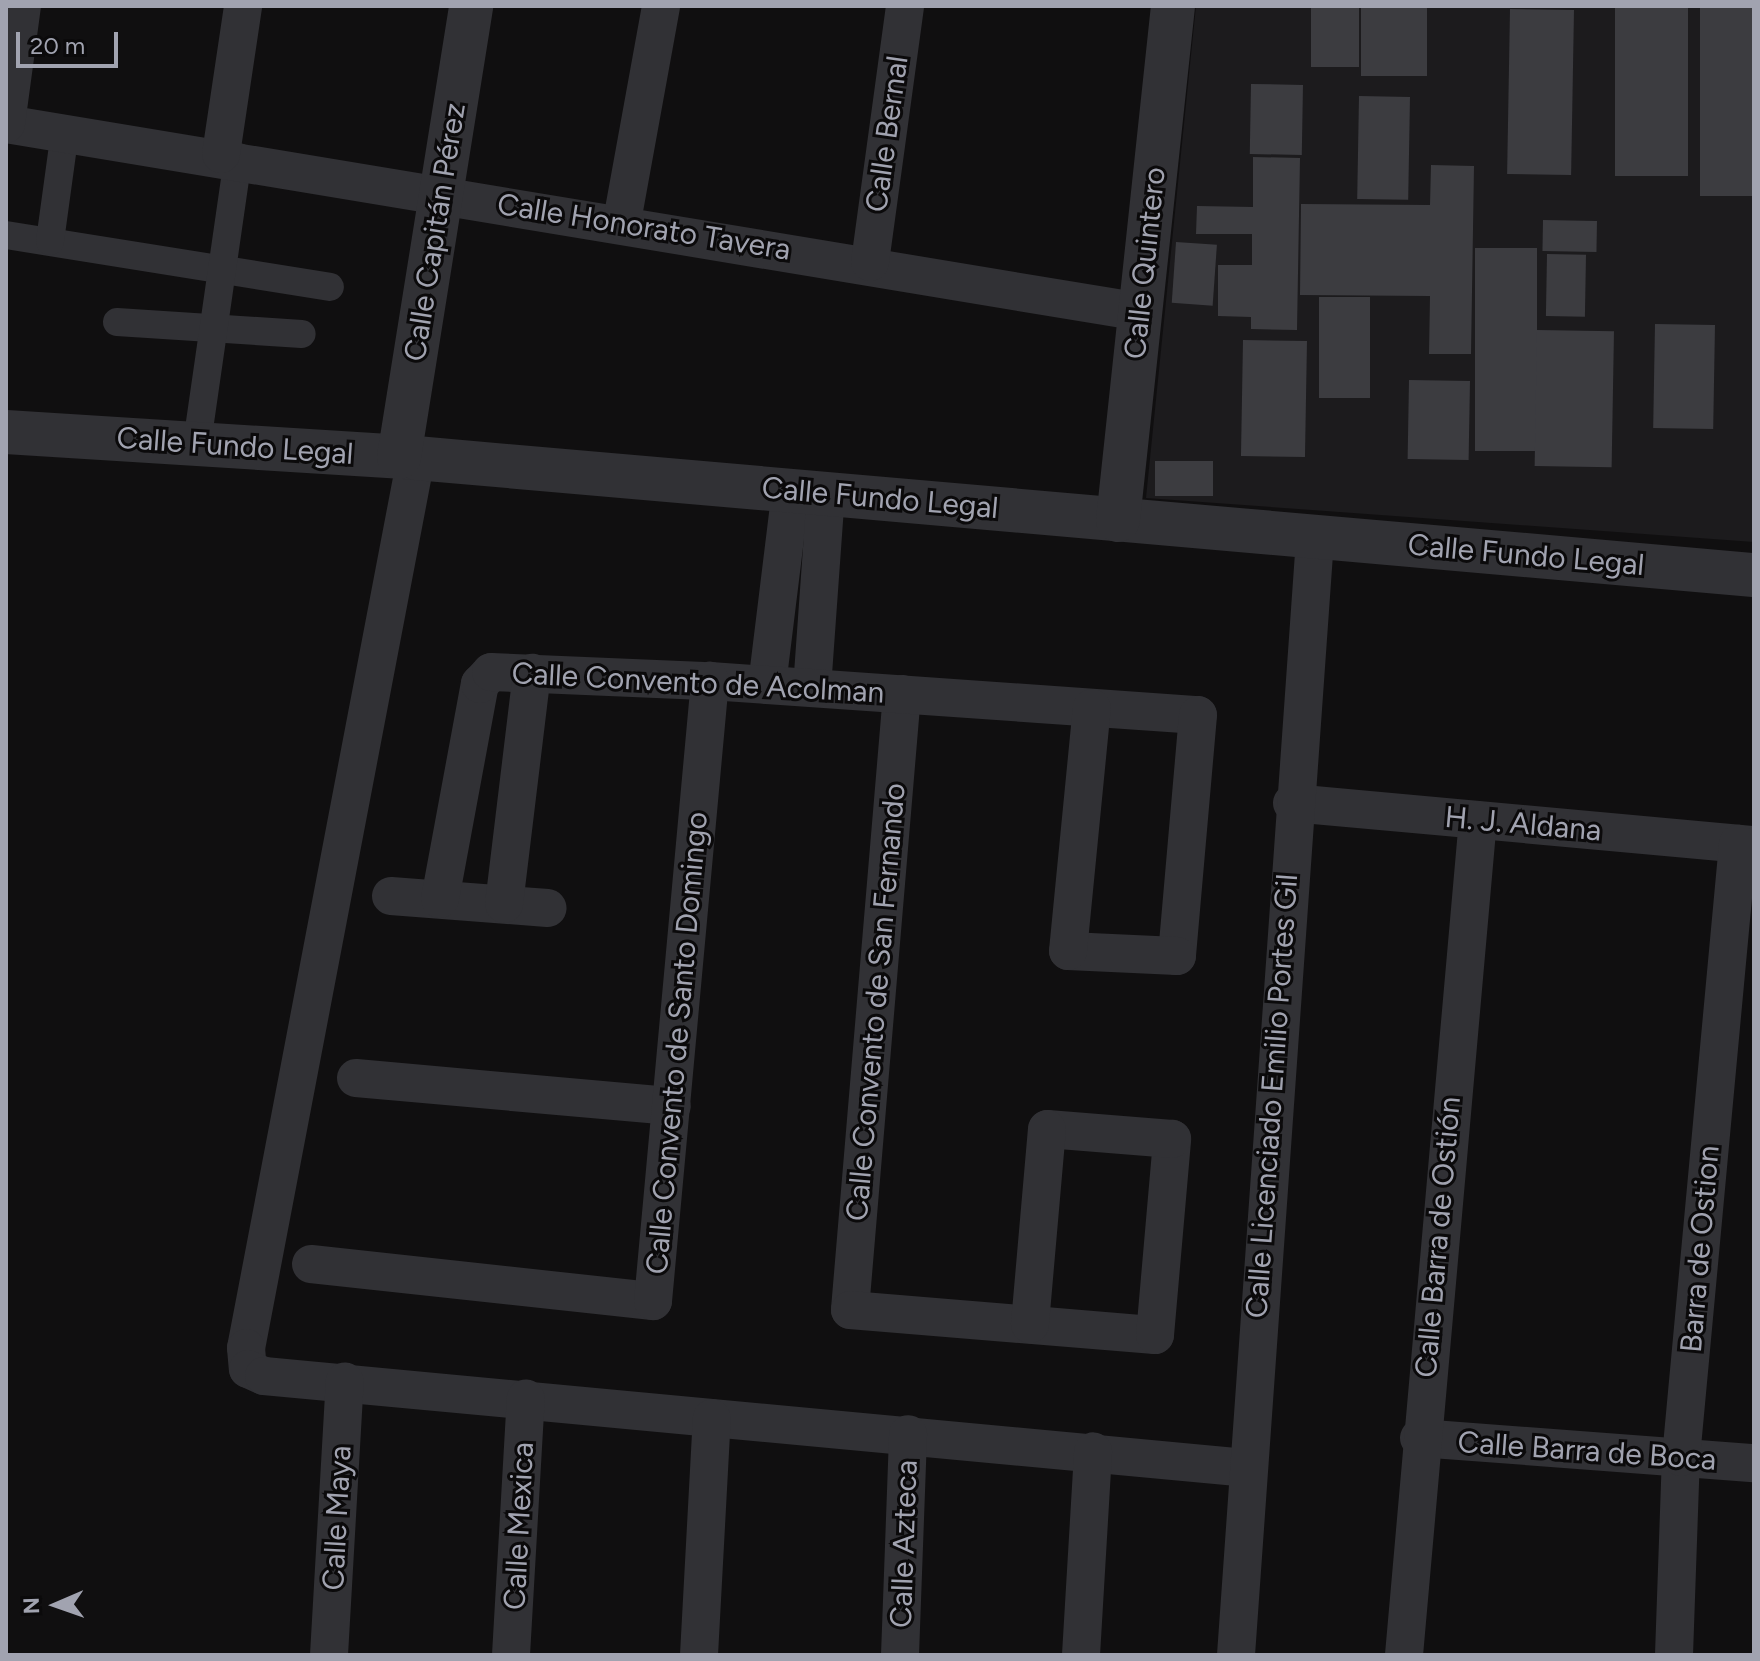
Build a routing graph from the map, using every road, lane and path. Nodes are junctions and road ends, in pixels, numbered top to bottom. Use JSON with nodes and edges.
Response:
{"nodes":[{"id":1,"x":22,"y":6,"type":"edge"},
{"id":2,"x":243,"y":6,"type":"edge"},
{"id":3,"x":471,"y":6,"type":"edge"},
{"id":4,"x":661,"y":6,"type":"edge"},
{"id":5,"x":905,"y":6,"type":"edge"},
{"id":6,"x":1173,"y":6,"type":"edge"},
{"id":7,"x":6,"y":124,"type":"edge"},
{"id":8,"x":65,"y":132,"type":"junction"},
{"id":9,"x":229,"y":156,"type":"junction"},
{"id":10,"x":441,"y":196,"type":"junction"},
{"id":11,"x":622,"y":221,"type":"junction"},
{"id":12,"x":6,"y":235,"type":"edge"},
{"id":13,"x":50,"y":241,"type":"junction"},
{"id":14,"x":870,"y":262,"type":"junction"},
{"id":15,"x":222,"y":270,"type":"junction"},
{"id":16,"x":330,"y":287,"type":"dead end"},
{"id":17,"x":1140,"y":312,"type":"junction"},
{"id":18,"x":117,"y":322,"type":"dead end"},
{"id":19,"x":213,"y":330,"type":"junction"},
{"id":20,"x":302,"y":334,"type":"dead end"},
{"id":21,"x":6,"y":432,"type":"edge"},
{"id":22,"x":197,"y":443,"type":"junction"},
{"id":23,"x":408,"y":458,"type":"junction"},
{"id":24,"x":808,"y":491,"type":"junction"},
{"id":25,"x":1118,"y":520,"type":"junction"},
{"id":26,"x":1315,"y":538,"type":"junction"},
{"id":27,"x":1754,"y":575,"type":"edge"},
{"id":28,"x":532,"y":673,"type":"junction"},
{"id":29,"x":710,"y":681,"type":"junction"},
{"id":30,"x":767,"y":685,"type":"junction"},
{"id":31,"x":812,"y":688,"type":"junction"},
{"id":32,"x":902,"y":694,"type":"junction"},
{"id":33,"x":1092,"y":708,"type":"junction"},
{"id":34,"x":1292,"y":803,"type":"junction"},
{"id":35,"x":1478,"y":820,"type":"junction"},
{"id":36,"x":1746,"y":844,"type":"edge"},
{"id":37,"x":391,"y":896,"type":"dead end"},
{"id":38,"x":440,"y":899,"type":"junction"},
{"id":39,"x":504,"y":904,"type":"junction"},
{"id":40,"x":548,"y":908,"type":"dead end"},
{"id":41,"x":356,"y":1078,"type":"dead end"},
{"id":42,"x":672,"y":1106,"type":"junction"},
{"id":43,"x":311,"y":1264,"type":"dead end"},
{"id":44,"x":1030,"y":1324,"type":"junction"},
{"id":45,"x":345,"y":1381,"type":"junction"},
{"id":46,"x":526,"y":1398,"type":"junction"},
{"id":47,"x":712,"y":1418,"type":"junction"},
{"id":48,"x":908,"y":1434,"type":"junction"},
{"id":49,"x":1419,"y":1438,"type":"junction"},
{"id":50,"x":1093,"y":1451,"type":"junction"},
{"id":51,"x":1681,"y":1457,"type":"junction"},
{"id":52,"x":1754,"y":1463,"type":"edge"},
{"id":53,"x":1246,"y":1468,"type":"junction"},
{"id":54,"x":329,"y":1655,"type":"edge"},
{"id":55,"x":511,"y":1655,"type":"edge"},
{"id":56,"x":699,"y":1655,"type":"edge"},
{"id":57,"x":900,"y":1655,"type":"edge"},
{"id":58,"x":1081,"y":1655,"type":"edge"},
{"id":59,"x":1236,"y":1655,"type":"edge"},
{"id":60,"x":1404,"y":1655,"type":"edge"},
{"id":61,"x":1674,"y":1655,"type":"edge"}],
"edges":[{"from":1,"to":7,"type":"street"},
{"from":2,"to":9,"type":"street"},
{"from":3,"to":10,"type":"street","name":"Calle Capitán Pérez"},
{"from":4,"to":11,"type":"street"},
{"from":5,"to":14,"type":"street","name":"Calle Bernal"},
{"from":6,"to":17,"type":"street","name":"Calle Quintero"},
{"from":7,"to":8,"type":"street","name":"Calle Honorato Tavera"},
{"from":8,"to":9,"type":"street","name":"Calle Honorato Tavera"},
{"from":8,"to":13,"type":"street"},
{"from":9,"to":10,"type":"street","name":"Calle Honorato Tavera"},
{"from":9,"to":15,"type":"street"},
{"from":10,"to":11,"type":"street","name":"Calle Honorato Tavera"},
{"from":10,"to":23,"type":"street","name":"Calle Capitán Pérez"},
{"from":11,"to":14,"type":"street","name":"Calle Honorato Tavera"},
{"from":12,"to":13,"type":"street"},
{"from":13,"to":15,"type":"street"},
{"from":14,"to":17,"type":"street","name":"Calle Honorato Tavera"},
{"from":15,"to":16,"type":"street"},
{"from":15,"to":19,"type":"street"},
{"from":17,"to":25,"type":"street","name":"Calle Quintero"},
{"from":18,"to":19,"type":"street"},
{"from":19,"to":20,"type":"street"},
{"from":19,"to":22,"type":"street"},
{"from":21,"to":22,"type":"street","name":"Calle Fundo Legal"},
{"from":22,"to":23,"type":"street","name":"Calle Fundo Legal"},
{"from":23,"to":24,"type":"street","name":"Calle Fundo Legal"},
{"from":23,"to":45,"type":"street"},
{"from":24,"to":25,"type":"street","name":"Calle Fundo Legal"},
{"from":24,"to":30,"type":"street"},
{"from":24,"to":31,"type":"street"},
{"from":25,"to":26,"type":"street","name":"Calle Fundo Legal"},
{"from":26,"to":27,"type":"street","name":"Calle Fundo Legal"},
{"from":26,"to":34,"type":"street","name":"Calle Licenciado Emilio Portes Gil"},
{"from":28,"to":29,"type":"street","name":"Calle Convento de Acolman"},
{"from":28,"to":38,"type":"street","name":"Calle Convento de Acolman"},
{"from":28,"to":39,"type":"street"},
{"from":29,"to":30,"type":"street","name":"Calle Convento de Acolman"},
{"from":29,"to":42,"type":"street","name":"Calle Convento de Santo Domingo"},
{"from":30,"to":31,"type":"street","name":"Calle Convento de Acolman"},
{"from":31,"to":32,"type":"street","name":"Calle Convento de Acolman"},
{"from":32,"to":33,"type":"street","name":"Calle Convento de Acolman"},
{"from":32,"to":44,"type":"street","name":"Calle Convento de San Fernando"},
{"from":33,"to":33,"type":"street","name":"Calle Convento de Acolman"},
{"from":34,"to":35,"type":"street","name":"H. J. Aldana"},
{"from":34,"to":53,"type":"street","name":"Calle Licenciado Emilio Portes Gil"},
{"from":35,"to":36,"type":"street","name":"H. J. Aldana"},
{"from":35,"to":49,"type":"street","name":"Calle Barra de Ostión"},
{"from":36,"to":51,"type":"street","name":"Barra de Ostion"},
{"from":37,"to":38,"type":"street"},
{"from":38,"to":39,"type":"street"},
{"from":39,"to":40,"type":"street"},
{"from":41,"to":42,"type":"street"},
{"from":42,"to":43,"type":"street","name":"Calle Convento de Santo Domingo"},
{"from":44,"to":44,"type":"street"},
{"from":45,"to":46,"type":"street"},
{"from":45,"to":54,"type":"street","name":"Calle Maya"},
{"from":46,"to":47,"type":"street"},
{"from":46,"to":55,"type":"street","name":"Calle Mexica"},
{"from":47,"to":48,"type":"street"},
{"from":47,"to":56,"type":"street"},
{"from":48,"to":50,"type":"street"},
{"from":48,"to":57,"type":"street","name":"Calle Azteca"},
{"from":49,"to":51,"type":"street","name":"Calle Barra de Boca"},
{"from":49,"to":60,"type":"street","name":"Calle Barra de Ostión"},
{"from":50,"to":53,"type":"street"},
{"from":50,"to":58,"type":"street"},
{"from":51,"to":52,"type":"street","name":"Calle Barra de Boca"},
{"from":51,"to":61,"type":"street","name":"Barra de Ostion"},
{"from":53,"to":59,"type":"street","name":"Calle Licenciado Emilio Portes Gil"}]}
